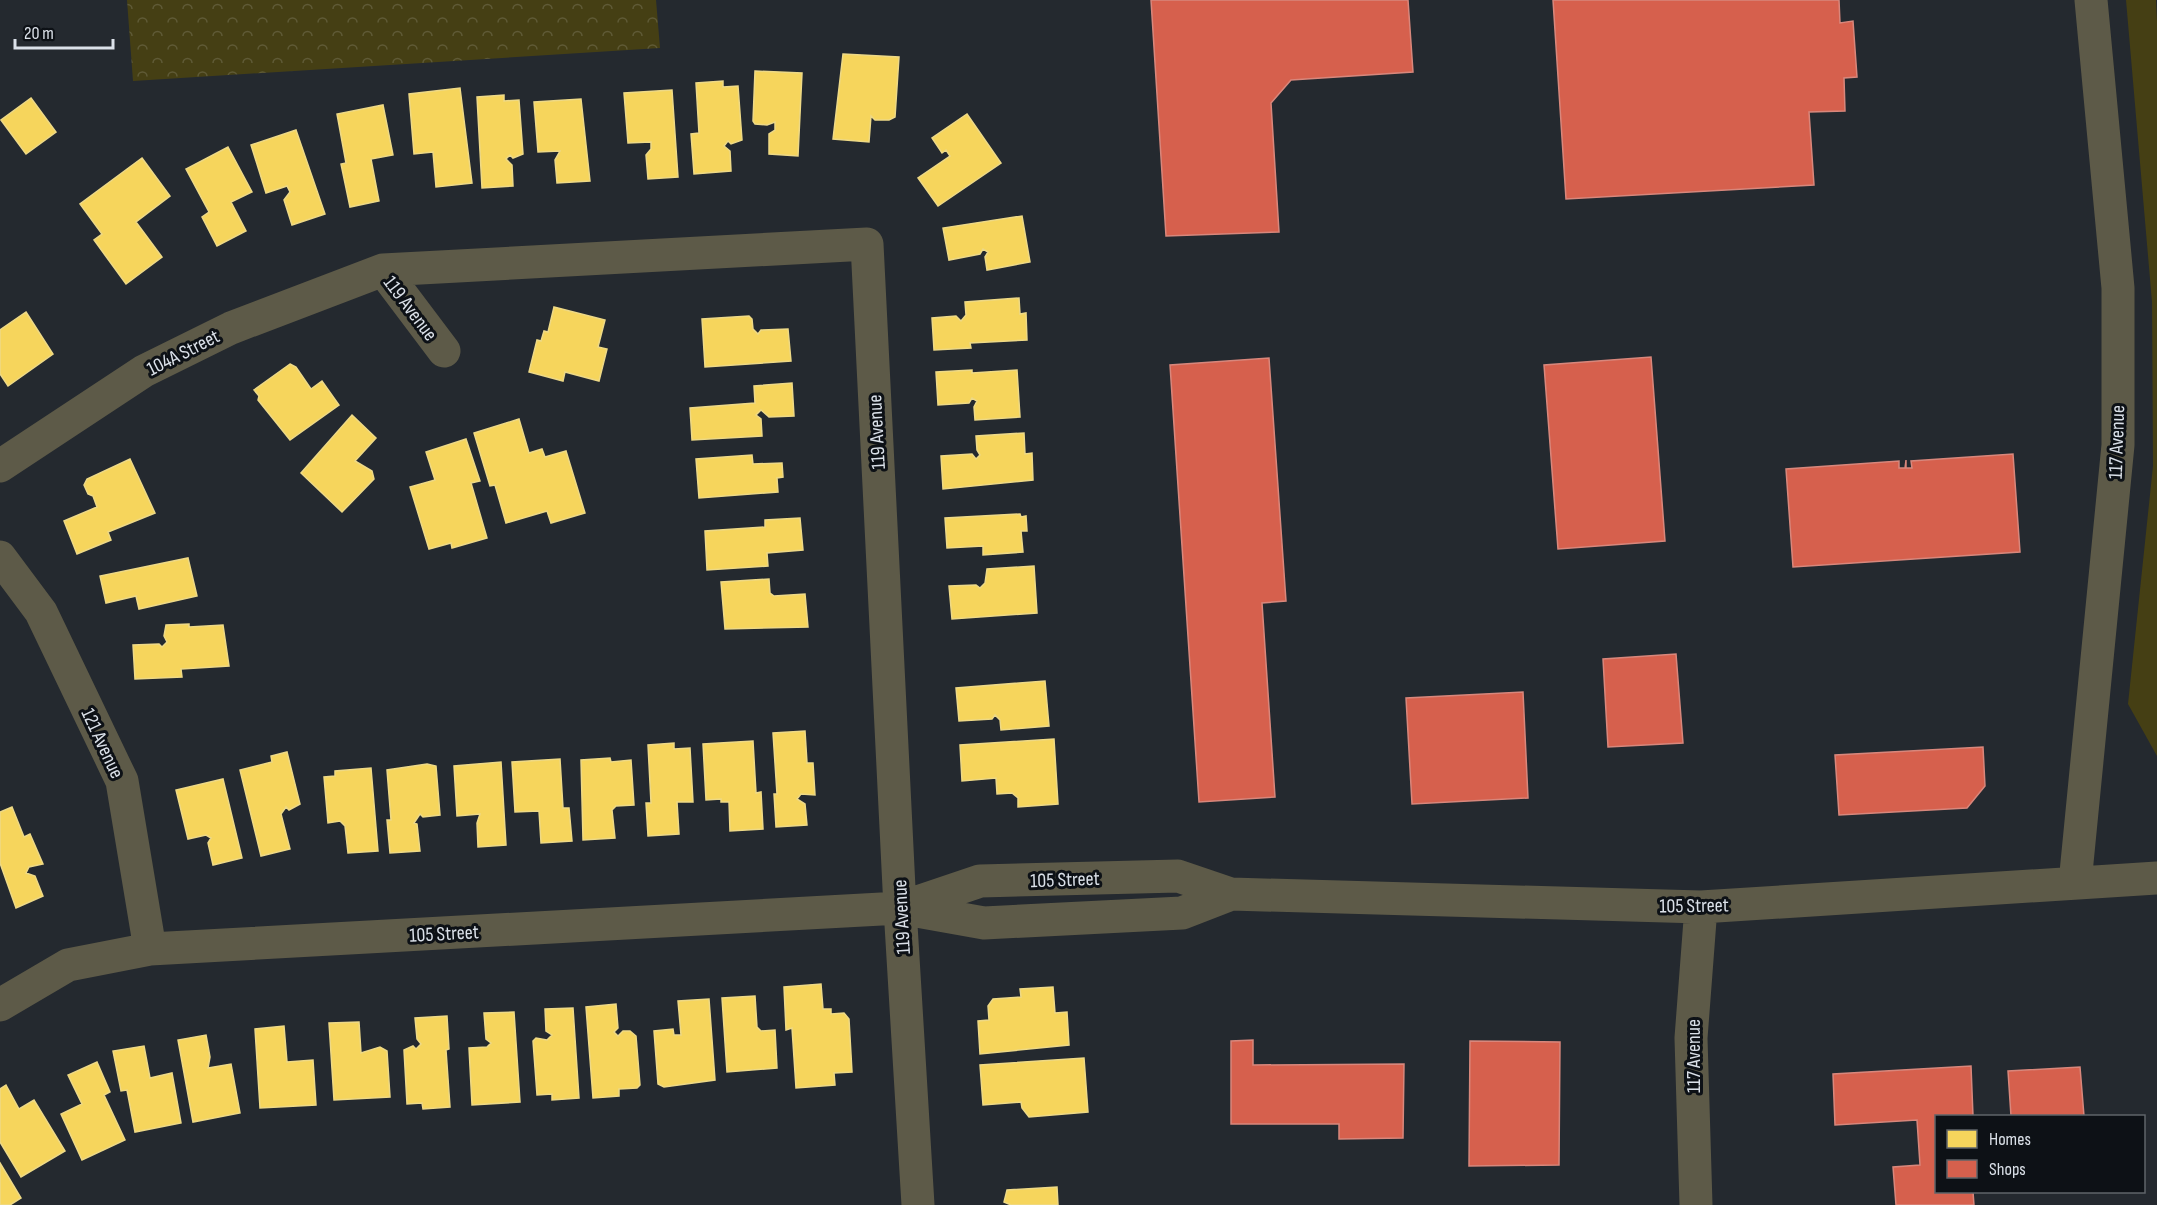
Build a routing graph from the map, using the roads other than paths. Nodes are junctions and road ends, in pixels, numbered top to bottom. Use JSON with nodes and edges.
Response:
{"nodes":[{"id":1,"x":2091,"y":0,"type":"edge"},
{"id":2,"x":383,"y":270,"type":"junction"},
{"id":3,"x":444,"y":351,"type":"dead end"},
{"id":4,"x":0,"y":466,"type":"edge"},
{"id":5,"x":0,"y":557,"type":"edge"},
{"id":6,"x":2157,"y":878,"type":"edge"},
{"id":7,"x":2075,"y":883,"type":"junction"},
{"id":8,"x":1701,"y":907,"type":"junction"},
{"id":9,"x":900,"y":908,"type":"junction"},
{"id":10,"x":150,"y":949,"type":"junction"},
{"id":11,"x":0,"y":1005,"type":"edge"},
{"id":12,"x":918,"y":1205,"type":"edge"},
{"id":13,"x":1696,"y":1205,"type":"edge"}],
"edges":[{"from":1,"to":7,"type":"street","name":"117 Avenue"},
{"from":2,"to":3,"type":"street","name":"119 Avenue"},
{"from":2,"to":4,"type":"street","name":"104A Street"},
{"from":2,"to":9,"type":"street","name":"119 Avenue"},
{"from":5,"to":10,"type":"street","name":"121 Avenue"},
{"from":6,"to":7,"type":"street","name":"105 Street"},
{"from":7,"to":8,"type":"street","name":"105 Street"},
{"from":8,"to":9,"type":"street","name":"105 Street"},
{"from":8,"to":13,"type":"street","name":"117 Avenue"},
{"from":9,"to":10,"type":"street","name":"105 Street"},
{"from":9,"to":12,"type":"street","name":"119 Avenue"},
{"from":10,"to":11,"type":"street","name":"105 Street"}]}
